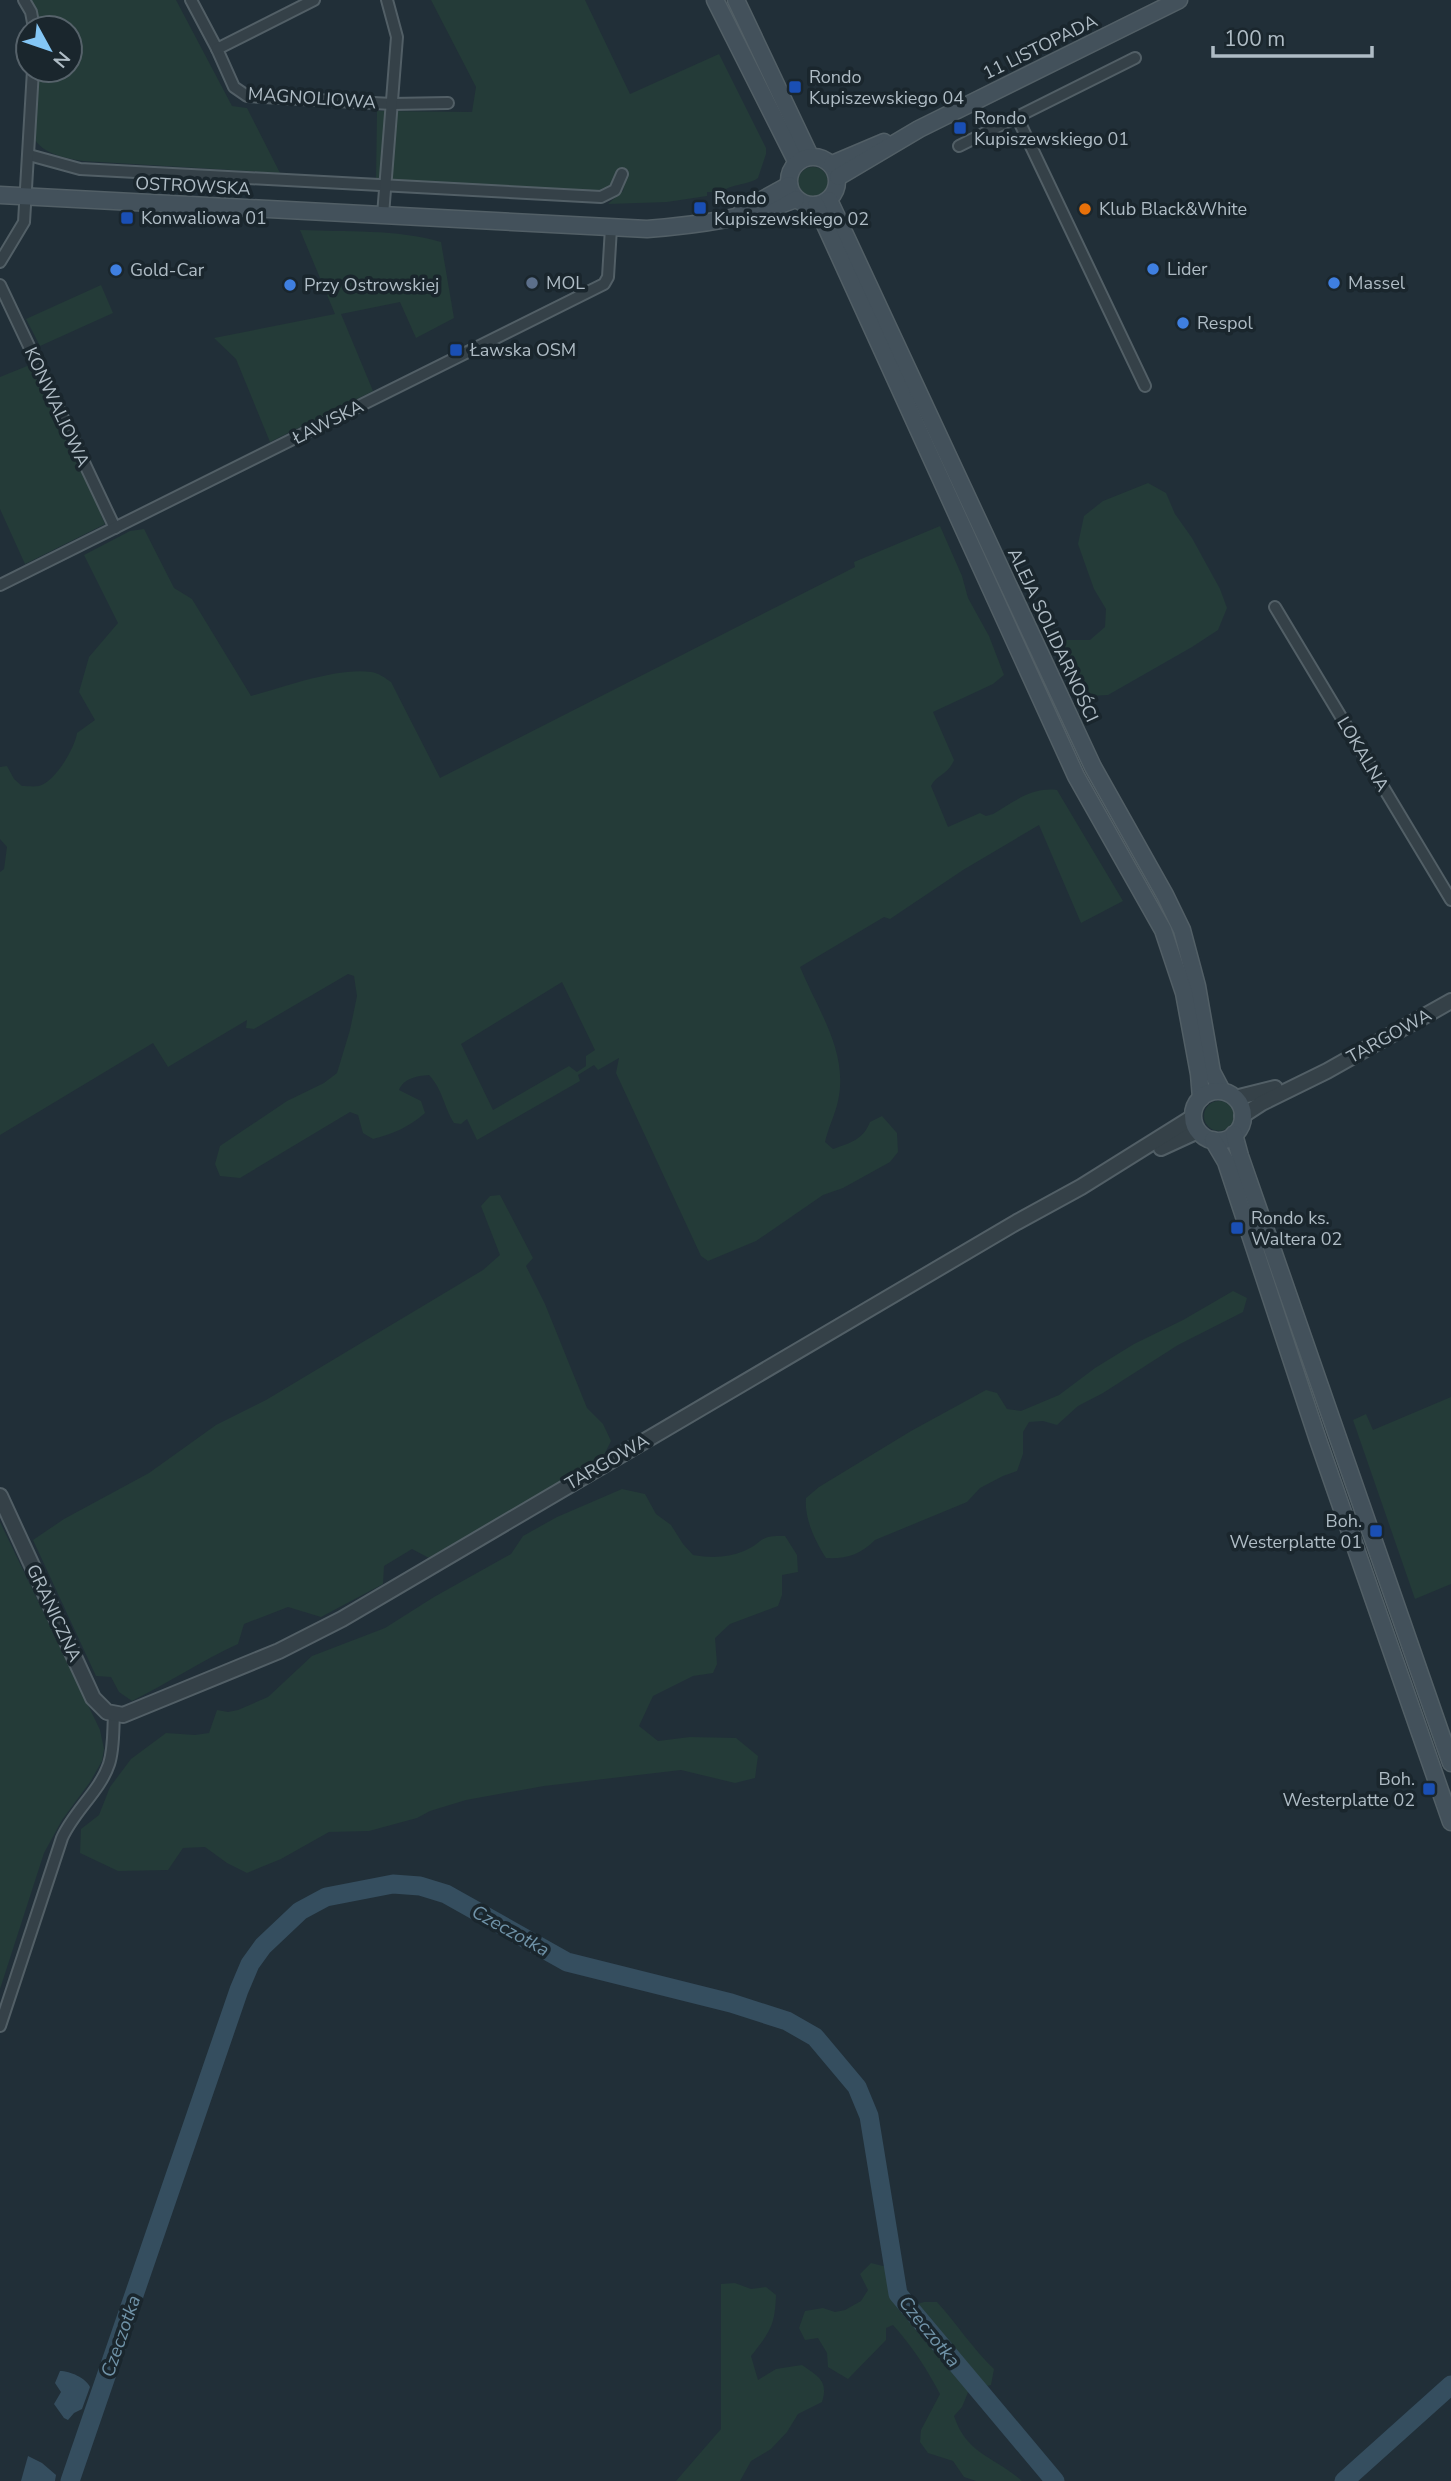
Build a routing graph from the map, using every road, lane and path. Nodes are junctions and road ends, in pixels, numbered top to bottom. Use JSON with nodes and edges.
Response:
{"nodes":[{"id":1,"x":191,"y":0,"type":"edge"},
{"id":2,"x":314,"y":0,"type":"edge"},
{"id":3,"x":387,"y":0,"type":"edge"},
{"id":4,"x":715,"y":0,"type":"edge"},
{"id":5,"x":736,"y":0,"type":"edge"},
{"id":6,"x":1179,"y":0,"type":"edge"},
{"id":7,"x":217,"y":49,"type":"junction"},
{"id":8,"x":1135,"y":58,"type":"dead end"},
{"id":9,"x":32,"y":84,"type":"edge"},
{"id":10,"x":448,"y":103,"type":"dead end"},
{"id":11,"x":392,"y":104,"type":"junction"},
{"id":12,"x":1017,"y":117,"type":"junction"},
{"id":13,"x":959,"y":146,"type":"dead end"},
{"id":14,"x":29,"y":155,"type":"junction"},
{"id":15,"x":804,"y":160,"type":"junction"},
{"id":16,"x":835,"y":171,"type":"junction"},
{"id":17,"x":622,"y":174,"type":"dead end"},
{"id":18,"x":386,"y":186,"type":"junction"},
{"id":19,"x":793,"y":192,"type":"junction"},
{"id":20,"x":0,"y":195,"type":"edge"},
{"id":21,"x":26,"y":196,"type":"junction"},
{"id":22,"x":823,"y":203,"type":"junction"},
{"id":23,"x":383,"y":215,"type":"junction"},
{"id":24,"x":611,"y":228,"type":"junction"},
{"id":25,"x":0,"y":262,"type":"edge"},
{"id":26,"x":0,"y":285,"type":"edge"},
{"id":27,"x":1145,"y":386,"type":"dead end"},
{"id":28,"x":115,"y":528,"type":"junction"},
{"id":29,"x":0,"y":585,"type":"edge"},
{"id":30,"x":1275,"y":607,"type":"dead end"},
{"id":31,"x":1451,"y":900,"type":"edge"},
{"id":32,"x":1451,"y":1002,"type":"edge"},
{"id":33,"x":1326,"y":1071,"type":"junction"},
{"id":34,"x":1229,"y":1095,"type":"junction"},
{"id":35,"x":1200,"y":1098,"type":"junction"},
{"id":36,"x":1242,"y":1116,"type":"junction"},
{"id":37,"x":1196,"y":1124,"type":"junction"},
{"id":38,"x":1234,"y":1134,"type":"junction"},
{"id":39,"x":1213,"y":1140,"type":"junction"},
{"id":40,"x":0,"y":1496,"type":"edge"},
{"id":41,"x":118,"y":1715,"type":"junction"},
{"id":42,"x":1451,"y":1763,"type":"edge"},
{"id":43,"x":1451,"y":1822,"type":"edge"},
{"id":44,"x":0,"y":2026,"type":"edge"}],
"edges":[{"from":1,"to":7,"type":"street","name":"MAGNOLIOWA"},
{"from":2,"to":7,"type":"street"},
{"from":3,"to":11,"type":"street"},
{"from":4,"to":15,"type":"main road"},
{"from":5,"to":15,"type":"main road"},
{"from":6,"to":16,"type":"main road","name":"11 LISTOPADA"},
{"from":7,"to":11,"type":"street","name":"MAGNOLIOWA"},
{"from":8,"to":12,"type":"street"},
{"from":9,"to":14,"type":"street"},
{"from":10,"to":11,"type":"street","name":"MAGNOLIOWA"},
{"from":11,"to":18,"type":"street"},
{"from":12,"to":13,"type":"street"},
{"from":12,"to":27,"type":"street"},
{"from":14,"to":18,"type":"street","name":"OSTROWSKA"},
{"from":14,"to":21,"type":"street"},
{"from":15,"to":16,"type":"main road"},
{"from":15,"to":19,"type":"main road"},
{"from":16,"to":22,"type":"main road"},
{"from":17,"to":18,"type":"street","name":"OSTROWSKA"},
{"from":18,"to":23,"type":"street"},
{"from":19,"to":22,"type":"main road"},
{"from":19,"to":24,"type":"main road","name":"OSTROWSKA"},
{"from":20,"to":21,"type":"main road","name":"OSTROWSKA"},
{"from":21,"to":23,"type":"main road","name":"OSTROWSKA"},
{"from":21,"to":25,"type":"street"},
{"from":22,"to":34,"type":"main road","name":"ALEJA SOLIDARNOŚCI"},
{"from":22,"to":35,"type":"main road"},
{"from":23,"to":24,"type":"main road","name":"OSTROWSKA"},
{"from":24,"to":28,"type":"street","name":"ŁAWSKA"},
{"from":26,"to":28,"type":"street","name":"KONWALIOWA"},
{"from":28,"to":29,"type":"street","name":"ŁAWSKA"},
{"from":30,"to":31,"type":"street","name":"LOKALNA"},
{"from":32,"to":33,"type":"street","name":"TARGOWA"},
{"from":33,"to":34,"type":"street","name":"TARGOWA"},
{"from":33,"to":36,"type":"street","name":"TARGOWA"},
{"from":34,"to":35,"type":"main road"},
{"from":34,"to":36,"type":"main road"},
{"from":35,"to":37,"type":"main road"},
{"from":36,"to":38,"type":"main road"},
{"from":37,"to":39,"type":"main road"},
{"from":37,"to":41,"type":"street","name":"TARGOWA"},
{"from":38,"to":39,"type":"main road"},
{"from":38,"to":42,"type":"main road"},
{"from":39,"to":43,"type":"main road"},
{"from":40,"to":41,"type":"street","name":"GRANICZNA"},
{"from":41,"to":44,"type":"street"}]}
